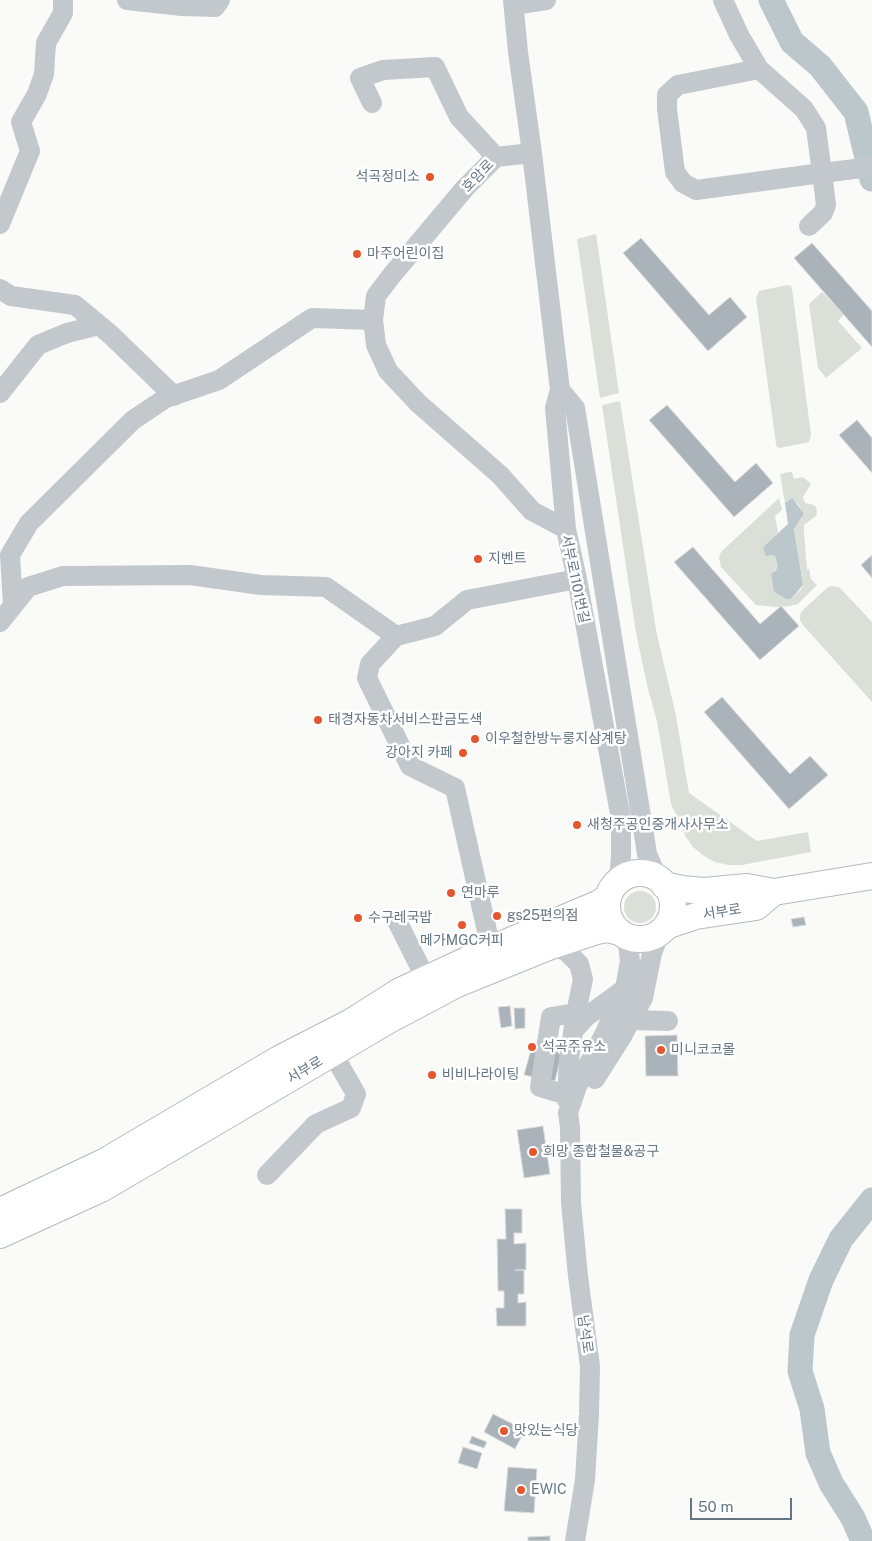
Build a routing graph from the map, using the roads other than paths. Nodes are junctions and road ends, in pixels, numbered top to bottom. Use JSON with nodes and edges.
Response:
{"nodes":[{"id":1,"x":127,"y":0,"type":"edge"},
{"id":2,"x":220,"y":0,"type":"edge"},
{"id":3,"x":546,"y":0,"type":"edge"},
{"id":4,"x":723,"y":0,"type":"edge"},
{"id":5,"x":66,"y":1,"type":"edge"},
{"id":6,"x":514,"y":3,"type":"edge"},
{"id":7,"x":759,"y":69,"type":"junction"},
{"id":8,"x":372,"y":103,"type":"dead end"},
{"id":9,"x":532,"y":154,"type":"junction"},
{"id":10,"x":496,"y":157,"type":"junction"},
{"id":11,"x":872,"y":167,"type":"edge"},
{"id":12,"x":822,"y":174,"type":"junction"},
{"id":13,"x":0,"y":224,"type":"edge"},
{"id":14,"x":809,"y":226,"type":"dead end"},
{"id":15,"x":0,"y":289,"type":"edge"},
{"id":16,"x":376,"y":296,"type":"joint"},
{"id":17,"x":373,"y":320,"type":"junction"},
{"id":18,"x":99,"y":325,"type":"junction"},
{"id":19,"x":560,"y":390,"type":"junction"},
{"id":20,"x":0,"y":393,"type":"edge"},
{"id":21,"x":174,"y":396,"type":"junction"},
{"id":22,"x":566,"y":529,"type":"junction"},
{"id":23,"x":577,"y":579,"type":"junction"},
{"id":24,"x":13,"y":606,"type":"junction"},
{"id":25,"x":0,"y":622,"type":"edge"},
{"id":26,"x":396,"y":636,"type":"junction"},
{"id":27,"x":872,"y":876,"type":"edge"},
{"id":28,"x":661,"y":882,"type":"junction"},
{"id":29,"x":614,"y":889,"type":"junction"},
{"id":30,"x":774,"y":892,"type":"junction"},
{"id":31,"x":397,"y":921,"type":"dead end"},
{"id":32,"x":663,"y":929,"type":"junction"},
{"id":33,"x":623,"y":934,"type":"junction"},
{"id":34,"x":550,"y":946,"type":"junction"},
{"id":35,"x":491,"y":949,"type":"junction"},
{"id":36,"x":426,"y":979,"type":"junction"},
{"id":37,"x":625,"y":989,"type":"junction"},
{"id":38,"x":631,"y":1020,"type":"junction"},
{"id":39,"x":668,"y":1021,"type":"dead end"},
{"id":40,"x":574,"y":1022,"type":"junction"},
{"id":41,"x":333,"y":1054,"type":"junction"},
{"id":42,"x":568,"y":1112,"type":"junction"},
{"id":43,"x":267,"y":1175,"type":"dead end"},
{"id":44,"x":0,"y":1211,"type":"edge"},
{"id":45,"x":0,"y":1235,"type":"edge"},
{"id":46,"x":575,"y":1541,"type":"edge"}],
"edges":[{"from":1,"to":2,"type":"street"},
{"from":3,"to":6,"type":"street"},
{"from":4,"to":7,"type":"street"},
{"from":5,"to":13,"type":"street"},
{"from":6,"to":9,"type":"street"},
{"from":7,"to":12,"type":"street"},
{"from":7,"to":12,"type":"street"},
{"from":8,"to":10,"type":"street"},
{"from":9,"to":10,"type":"street","name":"호암로"},
{"from":9,"to":19,"type":"street"},
{"from":10,"to":16,"type":"street","name":"호암로"},
{"from":11,"to":12,"type":"street"},
{"from":12,"to":14,"type":"street"},
{"from":15,"to":18,"type":"street"},
{"from":16,"to":17,"type":"street","name":"서부로1101번길"},
{"from":17,"to":21,"type":"street"},
{"from":17,"to":22,"type":"street","name":"서부로1101번길"},
{"from":18,"to":20,"type":"street"},
{"from":18,"to":21,"type":"street"},
{"from":19,"to":22,"type":"street"},
{"from":19,"to":28,"type":"street"},
{"from":21,"to":24,"type":"street"},
{"from":22,"to":23,"type":"street","name":"서부로1101번길"},
{"from":23,"to":26,"type":"street"},
{"from":23,"to":29,"type":"street","name":"서부로1101번길"},
{"from":24,"to":25,"type":"street"},
{"from":24,"to":26,"type":"street"},
{"from":26,"to":35,"type":"street"},
{"from":27,"to":30,"type":"main road","name":"서부로"},
{"from":28,"to":29,"type":"main road"},
{"from":28,"to":30,"type":"main road","name":"서부로"},
{"from":28,"to":32,"type":"main road"},
{"from":29,"to":33,"type":"main road"},
{"from":29,"to":35,"type":"main road","name":"서부로"},
{"from":30,"to":32,"type":"main road","name":"서부로"},
{"from":31,"to":36,"type":"street"},
{"from":32,"to":33,"type":"main road"},
{"from":32,"to":38,"type":"street"},
{"from":33,"to":34,"type":"main road","name":"서부로"},
{"from":33,"to":37,"type":"street"},
{"from":34,"to":40,"type":"street","name":"남석로"},
{"from":34,"to":41,"type":"main road","name":"서부로"},
{"from":35,"to":36,"type":"main road","name":"서부로"},
{"from":36,"to":44,"type":"main road","name":"서부로"},
{"from":37,"to":40,"type":"street"},
{"from":37,"to":42,"type":"street"},
{"from":38,"to":39,"type":"street"},
{"from":38,"to":42,"type":"street"},
{"from":40,"to":42,"type":"street","name":"남석로"},
{"from":40,"to":42,"type":"street"},
{"from":41,"to":43,"type":"street"},
{"from":41,"to":45,"type":"main road","name":"서부로"},
{"from":42,"to":46,"type":"street","name":"남석로"}]}
